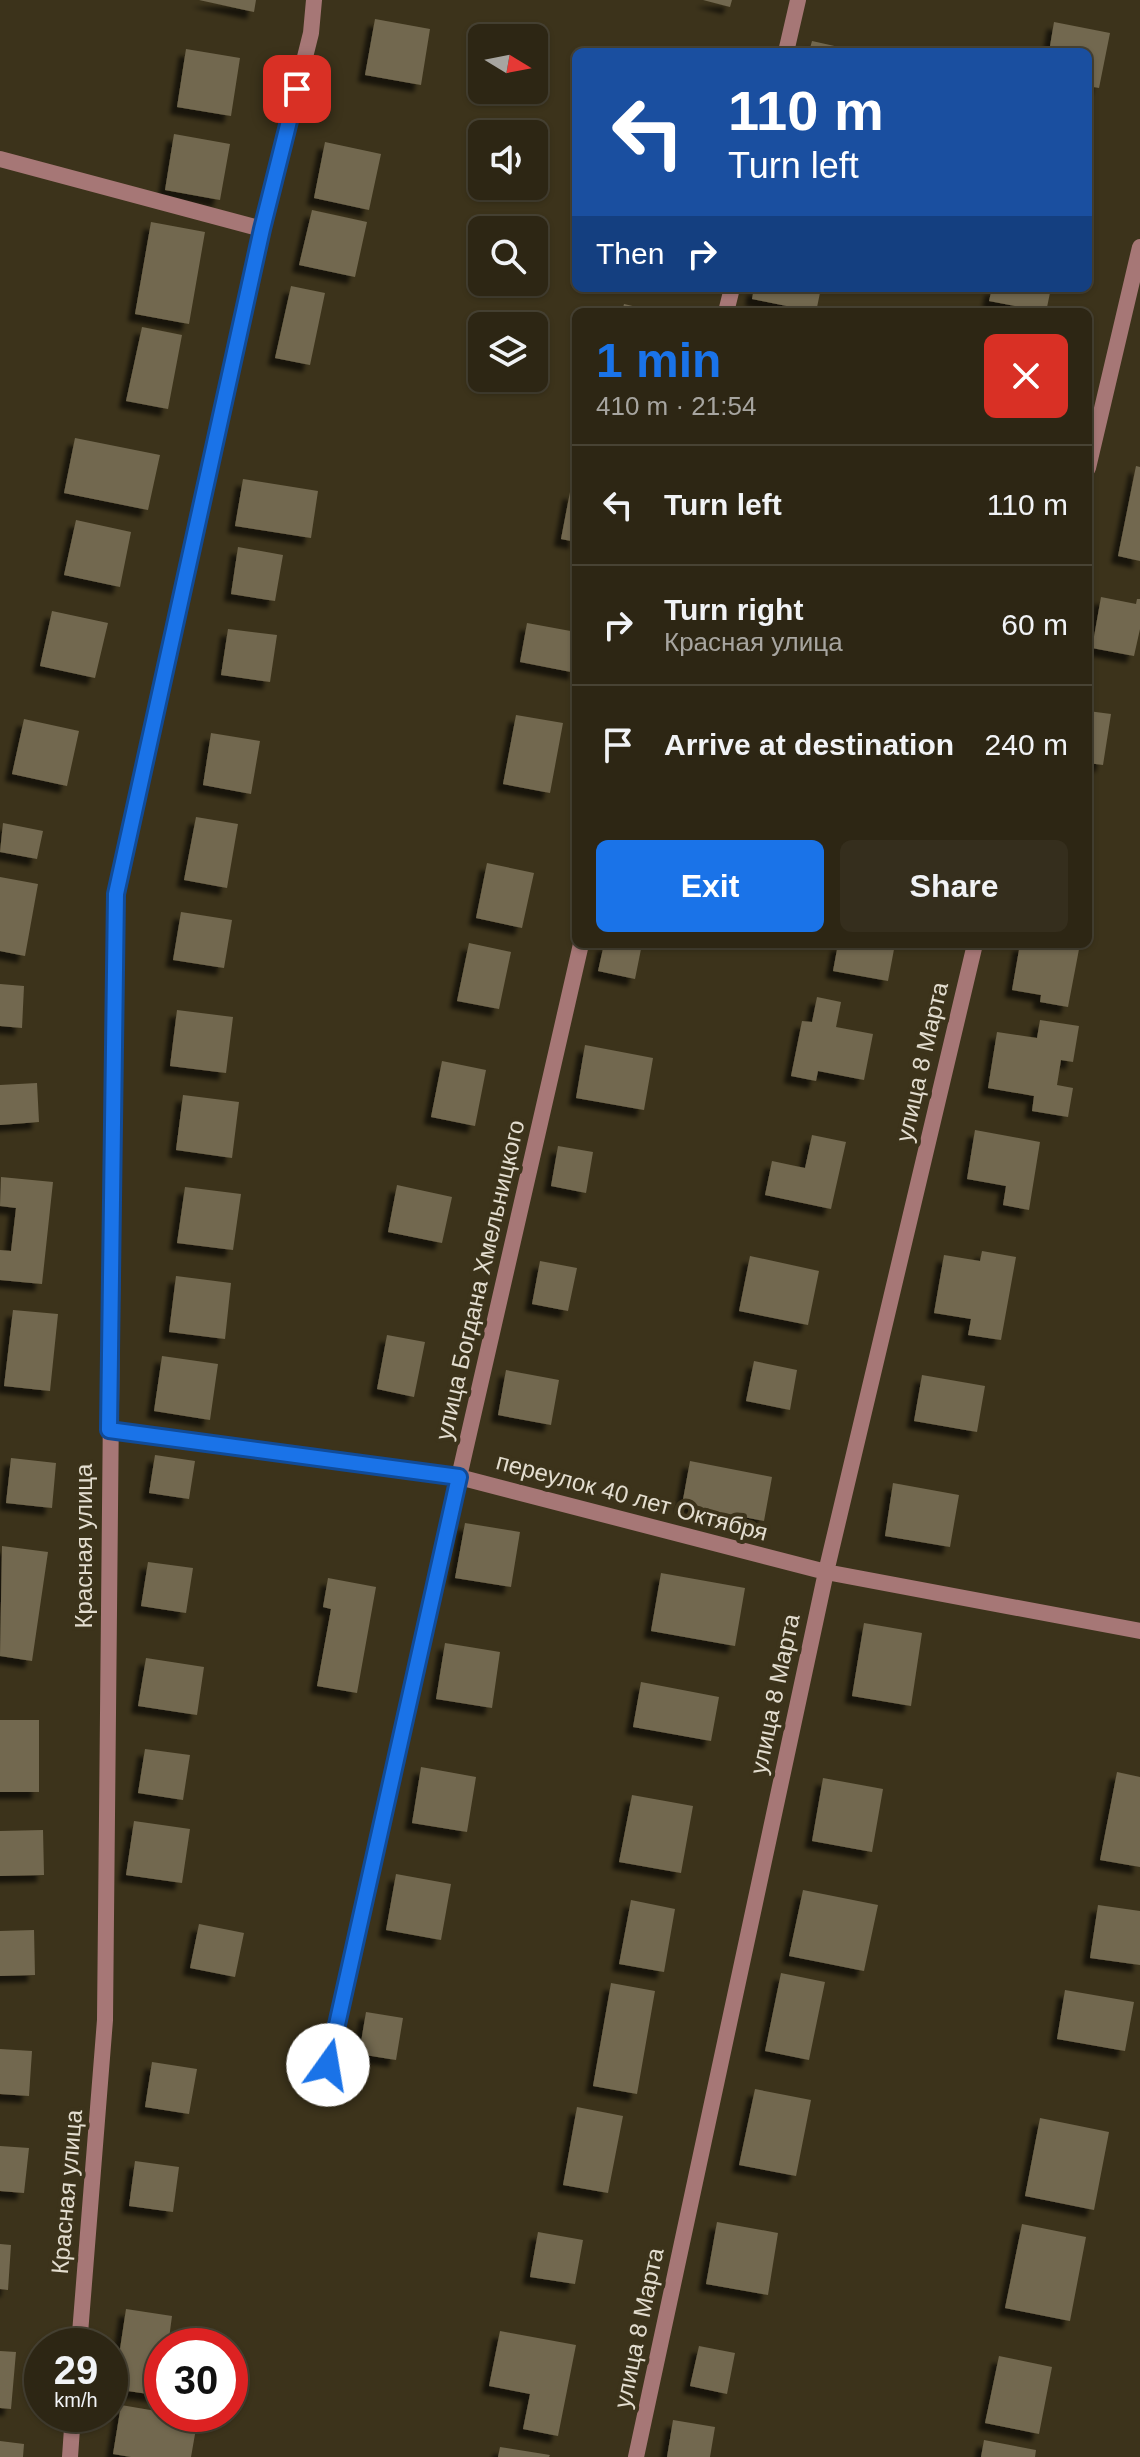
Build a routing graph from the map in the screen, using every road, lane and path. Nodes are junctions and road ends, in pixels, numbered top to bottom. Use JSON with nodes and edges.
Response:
{"nodes":[{"id":1,"x":314,"y":0,"type":"edge"},
{"id":2,"x":798,"y":0,"type":"edge"},
{"id":3,"x":787,"y":48,"type":"edge"},
{"id":4,"x":0,"y":159,"type":"edge"},
{"id":5,"x":262,"y":229,"type":"junction"},
{"id":6,"x":1140,"y":247,"type":"edge"},
{"id":7,"x":1133,"y":307,"type":"edge"},
{"id":8,"x":1092,"y":454,"type":"edge"},
{"id":9,"x":580,"y":948,"type":"edge"},
{"id":10,"x":974,"y":948,"type":"edge"},
{"id":11,"x":109,"y":1430,"type":"junction"},
{"id":12,"x":459,"y":1477,"type":"junction"},
{"id":13,"x":826,"y":1572,"type":"junction"},
{"id":14,"x":1140,"y":1631,"type":"edge"},
{"id":15,"x":321,"y":2096,"type":"dead end"},
{"id":16,"x":80,"y":2328,"type":"edge"},
{"id":17,"x":72,"y":2432,"type":"edge"},
{"id":18,"x":70,"y":2457,"type":"edge"},
{"id":19,"x":636,"y":2457,"type":"edge"}],
"edges":[{"from":1,"to":5,"type":"street","name":"Красная улица"},
{"from":2,"to":3,"type":"street"},
{"from":4,"to":5,"type":"street"},
{"from":5,"to":11,"type":"street","name":"Красная улица"},
{"from":6,"to":7,"type":"street"},
{"from":7,"to":8,"type":"street"},
{"from":9,"to":12,"type":"street","name":"улица Богдана Хмельницкого"},
{"from":10,"to":13,"type":"street","name":"улица 8 Марта"},
{"from":11,"to":12,"type":"street","name":"переулок 40 лет Октября"},
{"from":11,"to":16,"type":"street","name":"Красная улица"},
{"from":12,"to":13,"type":"street","name":"переулок 40 лет Октября"},
{"from":12,"to":15,"type":"street","name":"улица Богдана Хмельницкого"},
{"from":13,"to":14,"type":"street","name":"переулок 40 лет Октября"},
{"from":13,"to":19,"type":"street","name":"улица 8 Марта"},
{"from":17,"to":18,"type":"street"}]}
